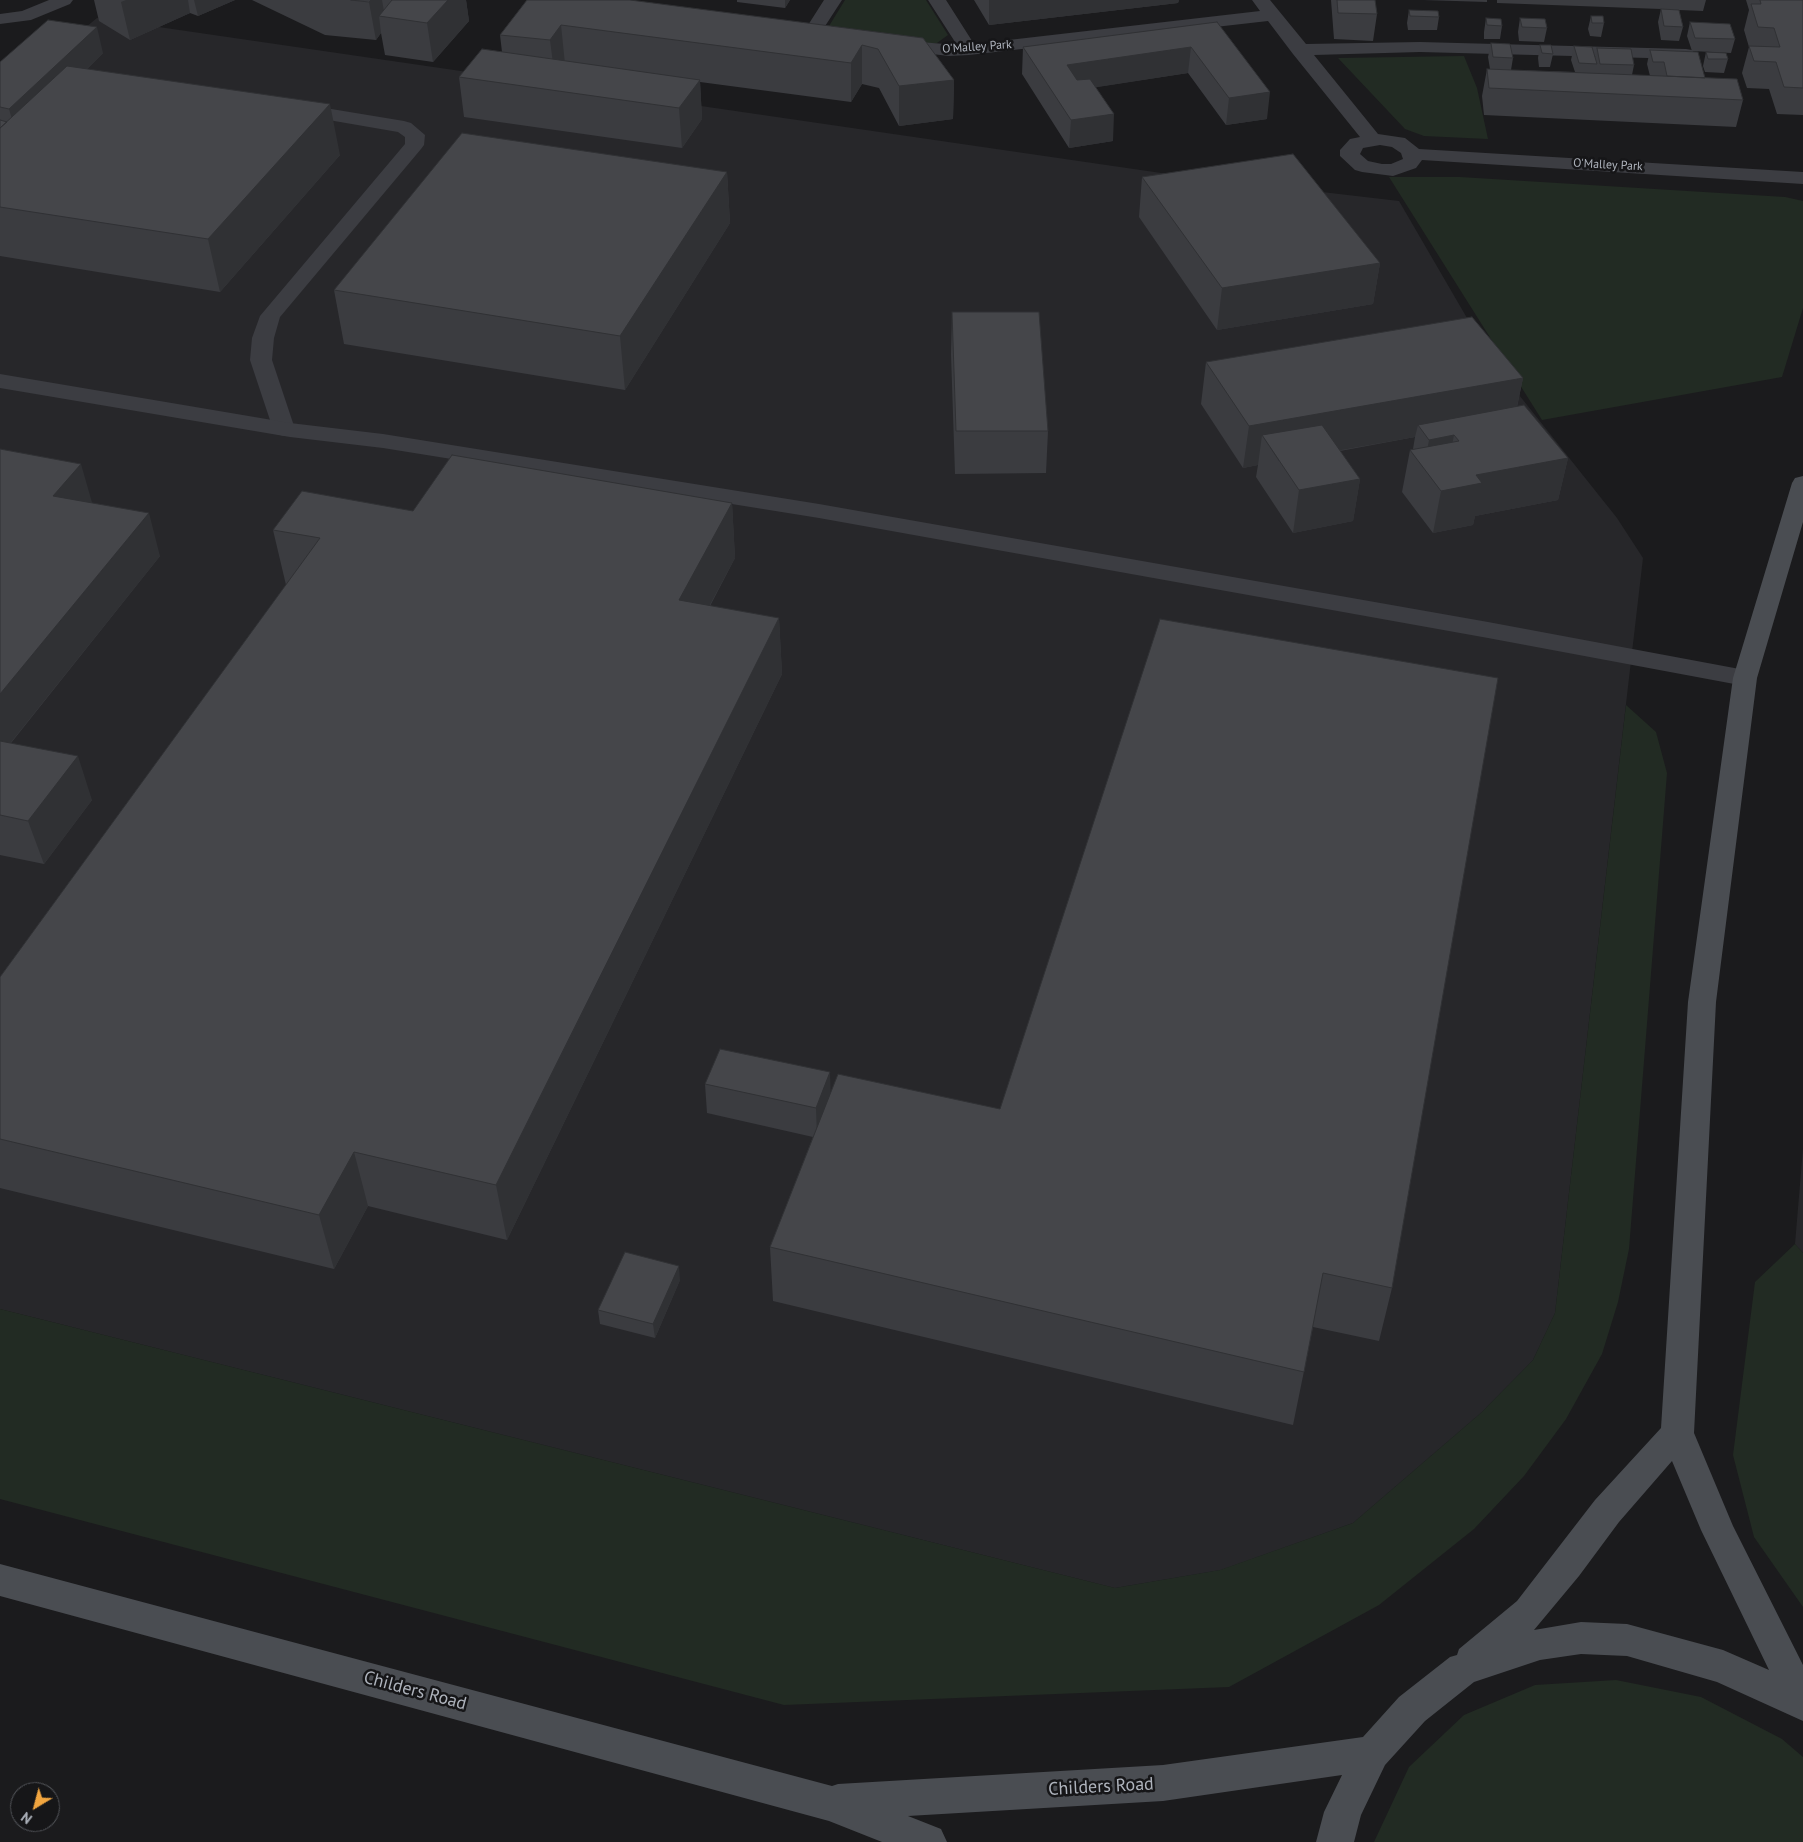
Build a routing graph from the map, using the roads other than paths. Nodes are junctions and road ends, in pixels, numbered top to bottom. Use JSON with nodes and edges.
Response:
{"nodes":[{"id":1,"x":64,"y":0,"type":"edge"},
{"id":2,"x":833,"y":0,"type":"edge"},
{"id":3,"x":937,"y":0,"type":"edge"},
{"id":4,"x":1266,"y":7,"type":"edge"},
{"id":5,"x":0,"y":19,"type":"edge"},
{"id":6,"x":792,"y":30,"type":"edge"},
{"id":7,"x":812,"y":33,"type":"junction"},
{"id":8,"x":830,"y":36,"type":"edge"},
{"id":9,"x":876,"y":42,"type":"edge"},
{"id":10,"x":969,"y":50,"type":"junction"},
{"id":11,"x":1299,"y":50,"type":"junction"},
{"id":12,"x":1688,"y":54,"type":"edge"},
{"id":13,"x":274,"y":105,"type":"edge"},
{"id":14,"x":1372,"y":139,"type":"junction"},
{"id":15,"x":1412,"y":154,"type":"junction"},
{"id":16,"x":1803,"y":178,"type":"edge"},
{"id":17,"x":0,"y":381,"type":"edge"},
{"id":18,"x":284,"y":429,"type":"junction"},
{"id":19,"x":1803,"y":483,"type":"edge"},
{"id":20,"x":1798,"y":520,"type":"edge"},
{"id":21,"x":1745,"y":678,"type":"junction"},
{"id":22,"x":1677,"y":1433,"type":"junction"},
{"id":23,"x":0,"y":1580,"type":"edge"},
{"id":24,"x":1463,"y":1669,"type":"junction"},
{"id":25,"x":1803,"y":1702,"type":"edge"},
{"id":26,"x":1372,"y":1753,"type":"junction"},
{"id":27,"x":829,"y":1802,"type":"junction"},
{"id":28,"x":928,"y":1842,"type":"edge"},
{"id":29,"x":1335,"y":1842,"type":"edge"}],
"edges":[{"from":1,"to":5,"type":"street"},
{"from":2,"to":7,"type":"street"},
{"from":3,"to":10,"type":"street"},
{"from":4,"to":10,"type":"street","name":"O'Malley Park"},
{"from":4,"to":11,"type":"street"},
{"from":6,"to":7,"type":"street"},
{"from":7,"to":8,"type":"street"},
{"from":9,"to":10,"type":"street","name":"O'Malley Park"},
{"from":11,"to":12,"type":"street"},
{"from":11,"to":14,"type":"street"},
{"from":13,"to":18,"type":"street"},
{"from":14,"to":15,"type":"street"},
{"from":14,"to":15,"type":"street"},
{"from":15,"to":16,"type":"street","name":"O'Malley Park"},
{"from":17,"to":18,"type":"street"},
{"from":18,"to":21,"type":"street"},
{"from":19,"to":20,"type":"main road"},
{"from":20,"to":21,"type":"main road"},
{"from":21,"to":22,"type":"main road"},
{"from":22,"to":24,"type":"main road"},
{"from":22,"to":25,"type":"main road"},
{"from":23,"to":27,"type":"main road","name":"Childers Road"},
{"from":24,"to":25,"type":"main road"},
{"from":24,"to":26,"type":"main road"},
{"from":26,"to":27,"type":"main road","name":"Childers Road"},
{"from":26,"to":29,"type":"main road"},
{"from":27,"to":28,"type":"main road","name":"Childers Road"}]}
